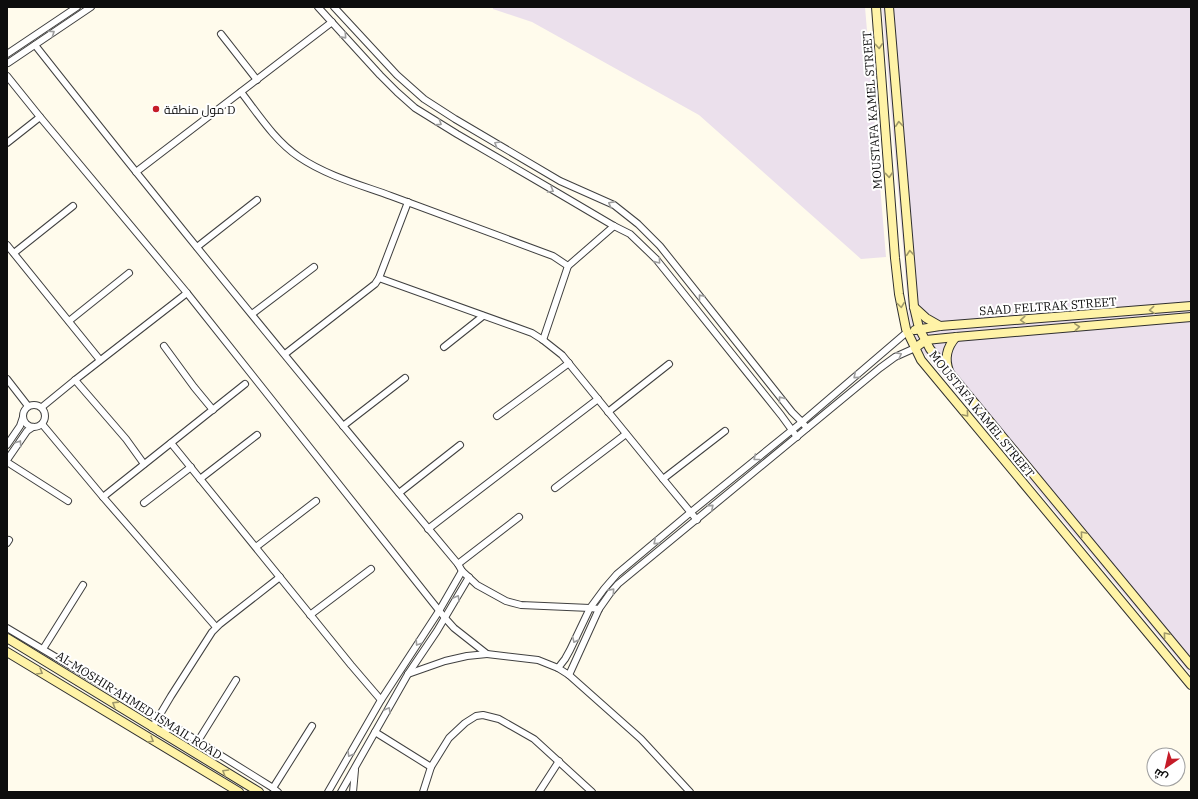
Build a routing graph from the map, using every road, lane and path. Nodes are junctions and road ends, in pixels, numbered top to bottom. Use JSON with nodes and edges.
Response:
{"nodes":[{"id":1,"x":77,"y":7,"type":"edge"},
{"id":2,"x":91,"y":7,"type":"edge"},
{"id":3,"x":318,"y":7,"type":"edge"},
{"id":4,"x":334,"y":7,"type":"edge"},
{"id":5,"x":876,"y":7,"type":"edge"},
{"id":6,"x":889,"y":7,"type":"edge"},
{"id":7,"x":332,"y":22,"type":"junction"},
{"id":8,"x":220,"y":34,"type":"dead end"},
{"id":9,"x":35,"y":45,"type":"junction"},
{"id":10,"x":7,"y":54,"type":"edge"},
{"id":11,"x":7,"y":64,"type":"edge"},
{"id":12,"x":7,"y":76,"type":"edge"},
{"id":13,"x":256,"y":80,"type":"junction"},
{"id":14,"x":241,"y":92,"type":"junction"},
{"id":15,"x":40,"y":117,"type":"junction"},
{"id":16,"x":7,"y":144,"type":"edge"},
{"id":17,"x":136,"y":172,"type":"junction"},
{"id":18,"x":257,"y":200,"type":"dead end"},
{"id":19,"x":408,"y":202,"type":"junction"},
{"id":20,"x":73,"y":206,"type":"dead end"},
{"id":21,"x":614,"y":226,"type":"junction"},
{"id":22,"x":7,"y":245,"type":"edge"},
{"id":23,"x":196,"y":247,"type":"junction"},
{"id":24,"x":14,"y":253,"type":"junction"},
{"id":25,"x":568,"y":266,"type":"junction"},
{"id":26,"x":314,"y":267,"type":"dead end"},
{"id":27,"x":129,"y":273,"type":"dead end"},
{"id":28,"x":379,"y":278,"type":"junction"},
{"id":29,"x":186,"y":293,"type":"junction"},
{"id":30,"x":1191,"y":306,"type":"edge"},
{"id":31,"x":914,"y":307,"type":"junction"},
{"id":32,"x":1182,"y":307,"type":"junction"},
{"id":33,"x":1169,"y":308,"type":"junction"},
{"id":34,"x":252,"y":314,"type":"junction"},
{"id":35,"x":483,"y":316,"type":"junction"},
{"id":36,"x":1191,"y":317,"type":"edge"},
{"id":37,"x":1182,"y":318,"type":"junction"},
{"id":38,"x":1170,"y":319,"type":"junction"},
{"id":39,"x":69,"y":321,"type":"junction"},
{"id":40,"x":1005,"y":321,"type":"junction"},
{"id":41,"x":991,"y":322,"type":"junction"},
{"id":42,"x":940,"y":326,"type":"junction"},
{"id":43,"x":919,"y":328,"type":"junction"},
{"id":44,"x":907,"y":332,"type":"junction"},
{"id":45,"x":1006,"y":332,"type":"junction"},
{"id":46,"x":991,"y":334,"type":"junction"},
{"id":47,"x":956,"y":337,"type":"junction"},
{"id":48,"x":543,"y":340,"type":"junction"},
{"id":49,"x":926,"y":340,"type":"junction"},
{"id":50,"x":164,"y":346,"type":"dead end"},
{"id":51,"x":444,"y":347,"type":"dead end"},
{"id":52,"x":915,"y":348,"type":"junction"},
{"id":53,"x":285,"y":354,"type":"junction"},
{"id":54,"x":100,"y":360,"type":"junction"},
{"id":55,"x":874,"y":361,"type":"junction"},
{"id":56,"x":569,"y":363,"type":"junction"},
{"id":57,"x":669,"y":364,"type":"dead end"},
{"id":58,"x":880,"y":368,"type":"junction"},
{"id":59,"x":950,"y":374,"type":"junction"},
{"id":60,"x":405,"y":378,"type":"dead end"},
{"id":61,"x":7,"y":379,"type":"edge"},
{"id":62,"x":75,"y":380,"type":"junction"},
{"id":63,"x":245,"y":384,"type":"dead end"},
{"id":64,"x":598,"y":399,"type":"junction"},
{"id":65,"x":28,"y":406,"type":"junction"},
{"id":66,"x":42,"y":407,"type":"junction"},
{"id":67,"x":213,"y":410,"type":"junction"},
{"id":68,"x":608,"y":412,"type":"junction"},
{"id":69,"x":497,"y":416,"type":"dead end"},
{"id":70,"x":23,"y":417,"type":"junction"},
{"id":71,"x":802,"y":422,"type":"junction"},
{"id":72,"x":42,"y":424,"type":"junction"},
{"id":73,"x":343,"y":426,"type":"junction"},
{"id":74,"x":33,"y":427,"type":"junction"},
{"id":75,"x":807,"y":428,"type":"junction"},
{"id":76,"x":791,"y":430,"type":"junction"},
{"id":77,"x":725,"y":431,"type":"dead end"},
{"id":78,"x":626,"y":434,"type":"junction"},
{"id":79,"x":257,"y":435,"type":"dead end"},
{"id":80,"x":797,"y":437,"type":"junction"},
{"id":81,"x":171,"y":443,"type":"junction"},
{"id":82,"x":7,"y":445,"type":"edge"},
{"id":83,"x":460,"y":445,"type":"dead end"},
{"id":84,"x":7,"y":461,"type":"edge"},
{"id":85,"x":144,"y":464,"type":"junction"},
{"id":86,"x":191,"y":467,"type":"junction"},
{"id":87,"x":200,"y":479,"type":"junction"},
{"id":88,"x":663,"y":479,"type":"junction"},
{"id":89,"x":555,"y":488,"type":"dead end"},
{"id":90,"x":399,"y":493,"type":"junction"},
{"id":91,"x":103,"y":497,"type":"junction"},
{"id":92,"x":68,"y":501,"type":"dead end"},
{"id":93,"x":316,"y":501,"type":"dead end"},
{"id":94,"x":144,"y":503,"type":"dead end"},
{"id":95,"x":691,"y":512,"type":"junction"},
{"id":96,"x":519,"y":517,"type":"dead end"},
{"id":97,"x":697,"y":520,"type":"junction"},
{"id":98,"x":428,"y":529,"type":"junction"},
{"id":99,"x":256,"y":547,"type":"junction"},
{"id":100,"x":458,"y":564,"type":"junction"},
{"id":101,"x":371,"y":569,"type":"dead end"},
{"id":102,"x":462,"y":571,"type":"junction"},
{"id":103,"x":280,"y":577,"type":"junction"},
{"id":104,"x":469,"y":577,"type":"junction"},
{"id":105,"x":84,"y":585,"type":"dead end"},
{"id":106,"x":590,"y":608,"type":"junction"},
{"id":107,"x":599,"y":609,"type":"junction"},
{"id":108,"x":439,"y":611,"type":"junction"},
{"id":109,"x":310,"y":615,"type":"junction"},
{"id":110,"x":445,"y":618,"type":"junction"},
{"id":111,"x":216,"y":627,"type":"junction"},
{"id":112,"x":7,"y":628,"type":"edge"},
{"id":113,"x":7,"y":638,"type":"edge"},
{"id":114,"x":43,"y":649,"type":"junction"},
{"id":115,"x":7,"y":652,"type":"edge"},
{"id":116,"x":487,"y":654,"type":"junction"},
{"id":117,"x":1191,"y":665,"type":"edge"},
{"id":118,"x":558,"y":668,"type":"junction"},
{"id":119,"x":408,"y":674,"type":"junction"},
{"id":120,"x":569,"y":675,"type":"junction"},
{"id":121,"x":236,"y":680,"type":"dead end"},
{"id":122,"x":1191,"y":685,"type":"edge"},
{"id":123,"x":381,"y":700,"type":"junction"},
{"id":124,"x":158,"y":718,"type":"junction"},
{"id":125,"x":312,"y":726,"type":"dead end"},
{"id":126,"x":155,"y":730,"type":"junction"},
{"id":127,"x":375,"y":732,"type":"junction"},
{"id":128,"x":198,"y":741,"type":"junction"},
{"id":129,"x":559,"y":761,"type":"junction"},
{"id":130,"x":355,"y":767,"type":"junction"},
{"id":131,"x":431,"y":767,"type":"junction"},
{"id":132,"x":275,"y":790,"type":"edge"},
{"id":133,"x":239,"y":792,"type":"edge"},
{"id":134,"x":259,"y":792,"type":"edge"},
{"id":135,"x":328,"y":792,"type":"edge"},
{"id":136,"x":341,"y":792,"type":"edge"},
{"id":137,"x":353,"y":792,"type":"edge"},
{"id":138,"x":423,"y":792,"type":"edge"},
{"id":139,"x":539,"y":792,"type":"edge"},
{"id":140,"x":592,"y":792,"type":"edge"},
{"id":141,"x":690,"y":792,"type":"edge"}],
"edges":[{"from":1,"to":10,"type":"street"},
{"from":9,"to":2,"type":"street","one_way":true},
{"from":3,"to":7,"type":"street"},
{"from":71,"to":4,"type":"street","one_way":true},
{"from":5,"to":44,"type":"street","name":"MOUSTAFA KAMEL STREET","one_way":true},
{"from":31,"to":6,"type":"street","name":"MOUSTAFA KAMEL STREET","one_way":true},
{"from":7,"to":13,"type":"street"},
{"from":7,"to":21,"type":"street","one_way":true},
{"from":8,"to":13,"type":"street"},
{"from":9,"to":11,"type":"street"},
{"from":9,"to":17,"type":"street"},
{"from":12,"to":15,"type":"street"},
{"from":13,"to":14,"type":"street"},
{"from":14,"to":17,"type":"street"},
{"from":14,"to":19,"type":"street"},
{"from":15,"to":16,"type":"street"},
{"from":15,"to":29,"type":"street"},
{"from":17,"to":23,"type":"street"},
{"from":18,"to":23,"type":"street"},
{"from":19,"to":25,"type":"street"},
{"from":19,"to":28,"type":"street"},
{"from":20,"to":24,"type":"street"},
{"from":21,"to":25,"type":"street"},
{"from":21,"to":76,"type":"street","one_way":true},
{"from":22,"to":24,"type":"street"},
{"from":23,"to":34,"type":"street"},
{"from":24,"to":39,"type":"street"},
{"from":25,"to":48,"type":"street"},
{"from":26,"to":34,"type":"street"},
{"from":27,"to":39,"type":"street"},
{"from":28,"to":35,"type":"street"},
{"from":28,"to":53,"type":"street"},
{"from":29,"to":54,"type":"street"},
{"from":29,"to":108,"type":"street"},
{"from":30,"to":32,"type":"street","name":"SAAD FELTRAK STREET"},
{"from":31,"to":42,"type":"street"},
{"from":31,"to":43,"type":"street","name":"MOUSTAFA KAMEL STREET"},
{"from":32,"to":33,"type":"street","name":"SAAD FELTRAK STREET"},
{"from":32,"to":37,"type":"street"},
{"from":33,"to":38,"type":"street"},
{"from":33,"to":40,"type":"street","name":"SAAD FELTRAK STREET","one_way":true},
{"from":34,"to":53,"type":"street"},
{"from":35,"to":48,"type":"street"},
{"from":35,"to":51,"type":"street"},
{"from":36,"to":37,"type":"street","name":"SAAD FELTRAK STREET"},
{"from":37,"to":38,"type":"street","name":"SAAD FELTRAK STREET"},
{"from":45,"to":38,"type":"street","name":"SAAD FELTRAK STREET","one_way":true},
{"from":39,"to":54,"type":"street"},
{"from":40,"to":41,"type":"street","name":"SAAD FELTRAK STREET"},
{"from":40,"to":45,"type":"street"},
{"from":41,"to":42,"type":"street","name":"SAAD FELTRAK STREET"},
{"from":41,"to":46,"type":"street"},
{"from":42,"to":43,"type":"street","name":"SAAD FELTRAK STREET"},
{"from":43,"to":44,"type":"street","name":"SAAD FELTRAK STREET"},
{"from":43,"to":49,"type":"street","name":"MOUSTAFA KAMEL STREET"},
{"from":44,"to":52,"type":"street","name":"MOUSTAFA KAMEL STREET"},
{"from":44,"to":55,"type":"street"},
{"from":45,"to":46,"type":"street","name":"SAAD FELTRAK STREET"},
{"from":46,"to":47,"type":"street","name":"SAAD FELTRAK STREET"},
{"from":47,"to":49,"type":"street","name":"SAAD FELTRAK STREET"},
{"from":47,"to":59,"type":"street"},
{"from":48,"to":56,"type":"street"},
{"from":49,"to":52,"type":"street"},
{"from":49,"to":59,"type":"street","name":"MOUSTAFA KAMEL STREET"},
{"from":50,"to":67,"type":"street"},
{"from":58,"to":52,"type":"street","one_way":true},
{"from":52,"to":122,"type":"street","name":"MOUSTAFA KAMEL STREET","one_way":true},
{"from":53,"to":73,"type":"street"},
{"from":54,"to":62,"type":"street"},
{"from":55,"to":58,"type":"street"},
{"from":55,"to":71,"type":"street","one_way":true},
{"from":56,"to":64,"type":"street"},
{"from":56,"to":69,"type":"street"},
{"from":57,"to":68,"type":"street"},
{"from":58,"to":75,"type":"street"},
{"from":117,"to":59,"type":"street","name":"MOUSTAFA KAMEL STREET","one_way":true},
{"from":60,"to":73,"type":"street"},
{"from":61,"to":65,"type":"street"},
{"from":62,"to":66,"type":"street"},
{"from":62,"to":85,"type":"street"},
{"from":63,"to":67,"type":"street"},
{"from":64,"to":68,"type":"street"},
{"from":64,"to":98,"type":"street"},
{"from":65,"to":66,"type":"street"},
{"from":65,"to":70,"type":"street"},
{"from":66,"to":72,"type":"street"},
{"from":67,"to":81,"type":"street"},
{"from":68,"to":78,"type":"street"},
{"from":70,"to":74,"type":"street"},
{"from":70,"to":82,"type":"street"},
{"from":71,"to":75,"type":"street"},
{"from":71,"to":76,"type":"street"},
{"from":72,"to":74,"type":"street"},
{"from":72,"to":91,"type":"street"},
{"from":73,"to":90,"type":"street"},
{"from":84,"to":74,"type":"street","one_way":true},
{"from":75,"to":80,"type":"street"},
{"from":76,"to":80,"type":"street"},
{"from":76,"to":95,"type":"street","one_way":true},
{"from":77,"to":88,"type":"street"},
{"from":78,"to":88,"type":"street"},
{"from":78,"to":89,"type":"street"},
{"from":79,"to":87,"type":"street"},
{"from":97,"to":80,"type":"street","one_way":true},
{"from":81,"to":85,"type":"street"},
{"from":81,"to":86,"type":"street"},
{"from":83,"to":90,"type":"street"},
{"from":84,"to":92,"type":"street"},
{"from":85,"to":91,"type":"street"},
{"from":86,"to":87,"type":"street"},
{"from":86,"to":94,"type":"street"},
{"from":87,"to":99,"type":"street"},
{"from":88,"to":95,"type":"street"},
{"from":90,"to":98,"type":"street"},
{"from":91,"to":111,"type":"street"},
{"from":93,"to":99,"type":"street"},
{"from":95,"to":97,"type":"street"},
{"from":95,"to":106,"type":"street","one_way":true},
{"from":96,"to":100,"type":"street"},
{"from":107,"to":97,"type":"street","one_way":true},
{"from":98,"to":100,"type":"street"},
{"from":99,"to":103,"type":"street"},
{"from":100,"to":102,"type":"street"},
{"from":101,"to":109,"type":"street"},
{"from":102,"to":104,"type":"street"},
{"from":102,"to":108,"type":"street"},
{"from":103,"to":109,"type":"street"},
{"from":103,"to":111,"type":"street"},
{"from":104,"to":106,"type":"street"},
{"from":110,"to":104,"type":"street","one_way":true},
{"from":105,"to":114,"type":"street"},
{"from":106,"to":107,"type":"street"},
{"from":106,"to":118,"type":"street","one_way":true},
{"from":107,"to":120,"type":"street"},
{"from":108,"to":110,"type":"street"},
{"from":108,"to":123,"type":"street","one_way":true},
{"from":109,"to":123,"type":"street"},
{"from":110,"to":116,"type":"street"},
{"from":110,"to":119,"type":"street"},
{"from":111,"to":124,"type":"street"},
{"from":112,"to":114,"type":"street"},
{"from":126,"to":113,"type":"street","name":"AL MOSHIR AHMED ISMAIL ROAD","one_way":true},
{"from":114,"to":124,"type":"street"},
{"from":115,"to":133,"type":"street","name":"AL MOSHIR AHMED ISMAIL ROAD","one_way":true},
{"from":116,"to":118,"type":"street"},
{"from":116,"to":119,"type":"street"},
{"from":118,"to":120,"type":"street"},
{"from":127,"to":119,"type":"street","one_way":true},
{"from":120,"to":141,"type":"street"},
{"from":121,"to":128,"type":"street"},
{"from":123,"to":135,"type":"street","one_way":true},
{"from":124,"to":126,"type":"street"},
{"from":125,"to":132,"type":"street"},
{"from":126,"to":128,"type":"street"},
{"from":134,"to":126,"type":"street","name":"AL MOSHIR AHMED ISMAIL ROAD","one_way":true},
{"from":127,"to":130,"type":"street"},
{"from":127,"to":131,"type":"street"},
{"from":128,"to":132,"type":"street"},
{"from":129,"to":131,"type":"street"},
{"from":129,"to":139,"type":"street"},
{"from":129,"to":140,"type":"street"},
{"from":130,"to":136,"type":"street"},
{"from":130,"to":137,"type":"street"},
{"from":131,"to":138,"type":"street"}]}
